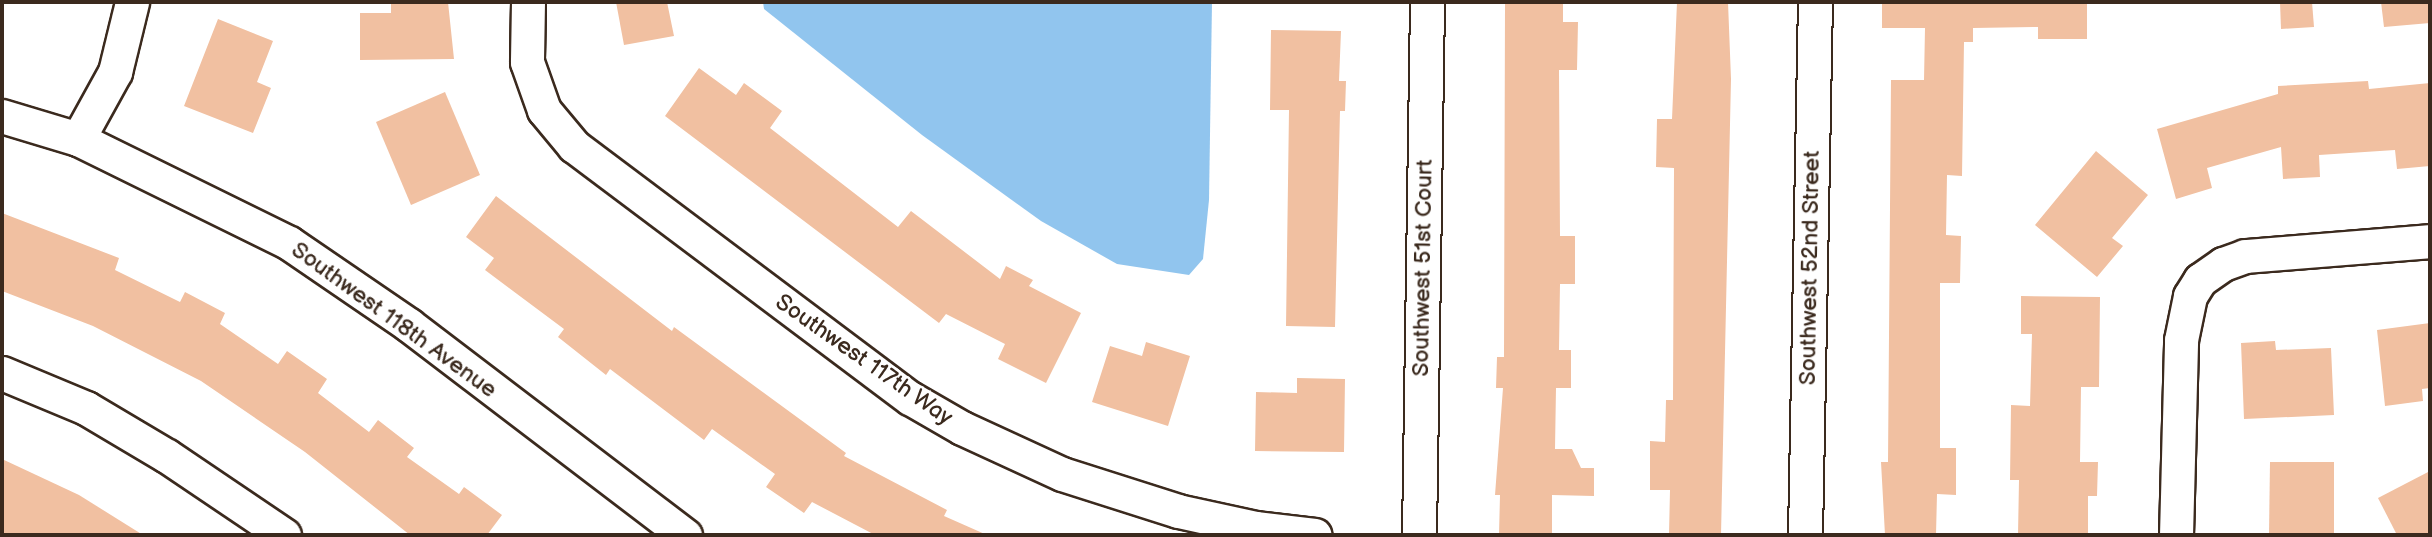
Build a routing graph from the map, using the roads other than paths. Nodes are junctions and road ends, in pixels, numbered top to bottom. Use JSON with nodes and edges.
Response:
{"nodes":[{"id":1,"x":132,"y":2,"type":"edge"},
{"id":2,"x":528,"y":2,"type":"edge"},
{"id":3,"x":1427,"y":2,"type":"edge"},
{"id":4,"x":1815,"y":2,"type":"edge"},
{"id":5,"x":2,"y":116,"type":"edge"},
{"id":6,"x":78,"y":139,"type":"junction"},
{"id":7,"x":2430,"y":241,"type":"edge"},
{"id":8,"x":2,"y":373,"type":"edge"},
{"id":9,"x":284,"y":535,"type":"edge"},
{"id":10,"x":685,"y":535,"type":"edge"},
{"id":11,"x":1315,"y":535,"type":"edge"},
{"id":12,"x":1419,"y":535,"type":"edge"},
{"id":13,"x":1805,"y":535,"type":"edge"},
{"id":14,"x":2176,"y":535,"type":"edge"}],
"edges":[{"from":1,"to":6,"type":"street"},
{"from":2,"to":11,"type":"street","name":"Southwest 117th Way"},
{"from":3,"to":12,"type":"street","name":"Southwest 51st Court"},
{"from":4,"to":13,"type":"street","name":"Southwest 52nd Street"},
{"from":5,"to":6,"type":"street","name":"Southwest 118th Avenue"},
{"from":6,"to":10,"type":"street","name":"Southwest 118th Avenue"},
{"from":7,"to":14,"type":"street"},
{"from":8,"to":9,"type":"street"}]}
